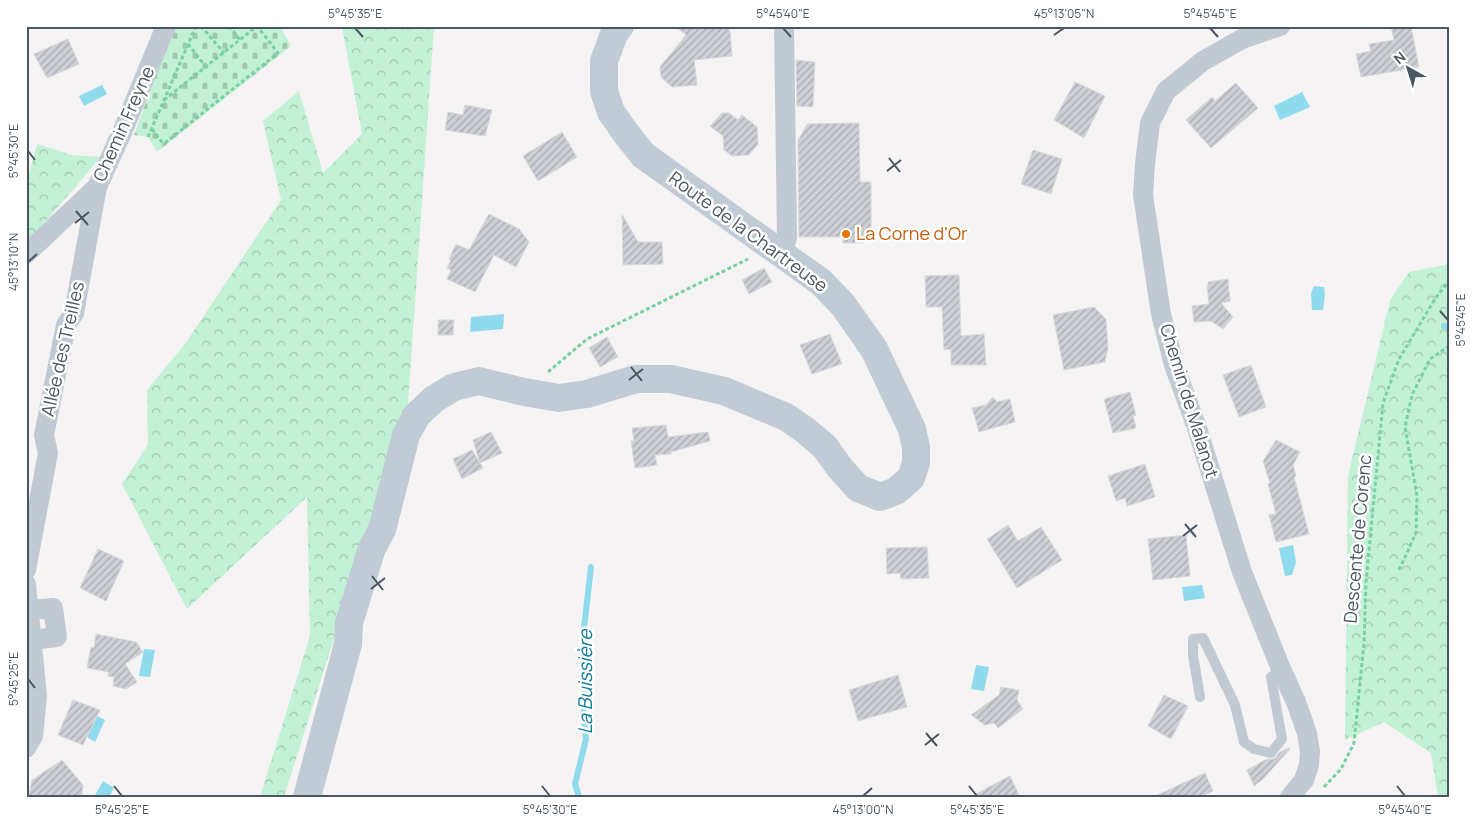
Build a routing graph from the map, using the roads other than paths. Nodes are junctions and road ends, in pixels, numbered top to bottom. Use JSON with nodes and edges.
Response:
{"nodes":[{"id":1,"x":166,"y":26,"type":"edge"},
{"id":2,"x":620,"y":26,"type":"edge"},
{"id":3,"x":784,"y":26,"type":"edge"},
{"id":4,"x":1280,"y":26,"type":"edge"},
{"id":5,"x":97,"y":187,"type":"junction"},
{"id":6,"x":776,"y":250,"type":"junction"},
{"id":7,"x":26,"y":254,"type":"edge"},
{"id":8,"x":26,"y":570,"type":"edge"},
{"id":9,"x":26,"y":584,"type":"edge"},
{"id":10,"x":1281,"y":669,"type":"junction"},
{"id":11,"x":1200,"y":697,"type":"dead end"},
{"id":12,"x":26,"y":748,"type":"edge"},
{"id":13,"x":307,"y":797,"type":"edge"},
{"id":14,"x":1290,"y":797,"type":"edge"}],
"edges":[{"from":1,"to":5,"type":"street","name":"Chemin Freyne"},
{"from":2,"to":6,"type":"main road","name":"Route de la Chartreuse"},
{"from":3,"to":6,"type":"street"},
{"from":4,"to":10,"type":"street","name":"Chemin de Malanot"},
{"from":5,"to":7,"type":"street","name":"Chemin Freyne"},
{"from":5,"to":8,"type":"street","name":"Allée des Treilles"},
{"from":6,"to":13,"type":"main road","name":"Route de la Chartreuse"},
{"from":9,"to":12,"type":"street"},
{"from":10,"to":11,"type":"lane"},
{"from":10,"to":14,"type":"street","name":"Chemin de Malanot"}]}
